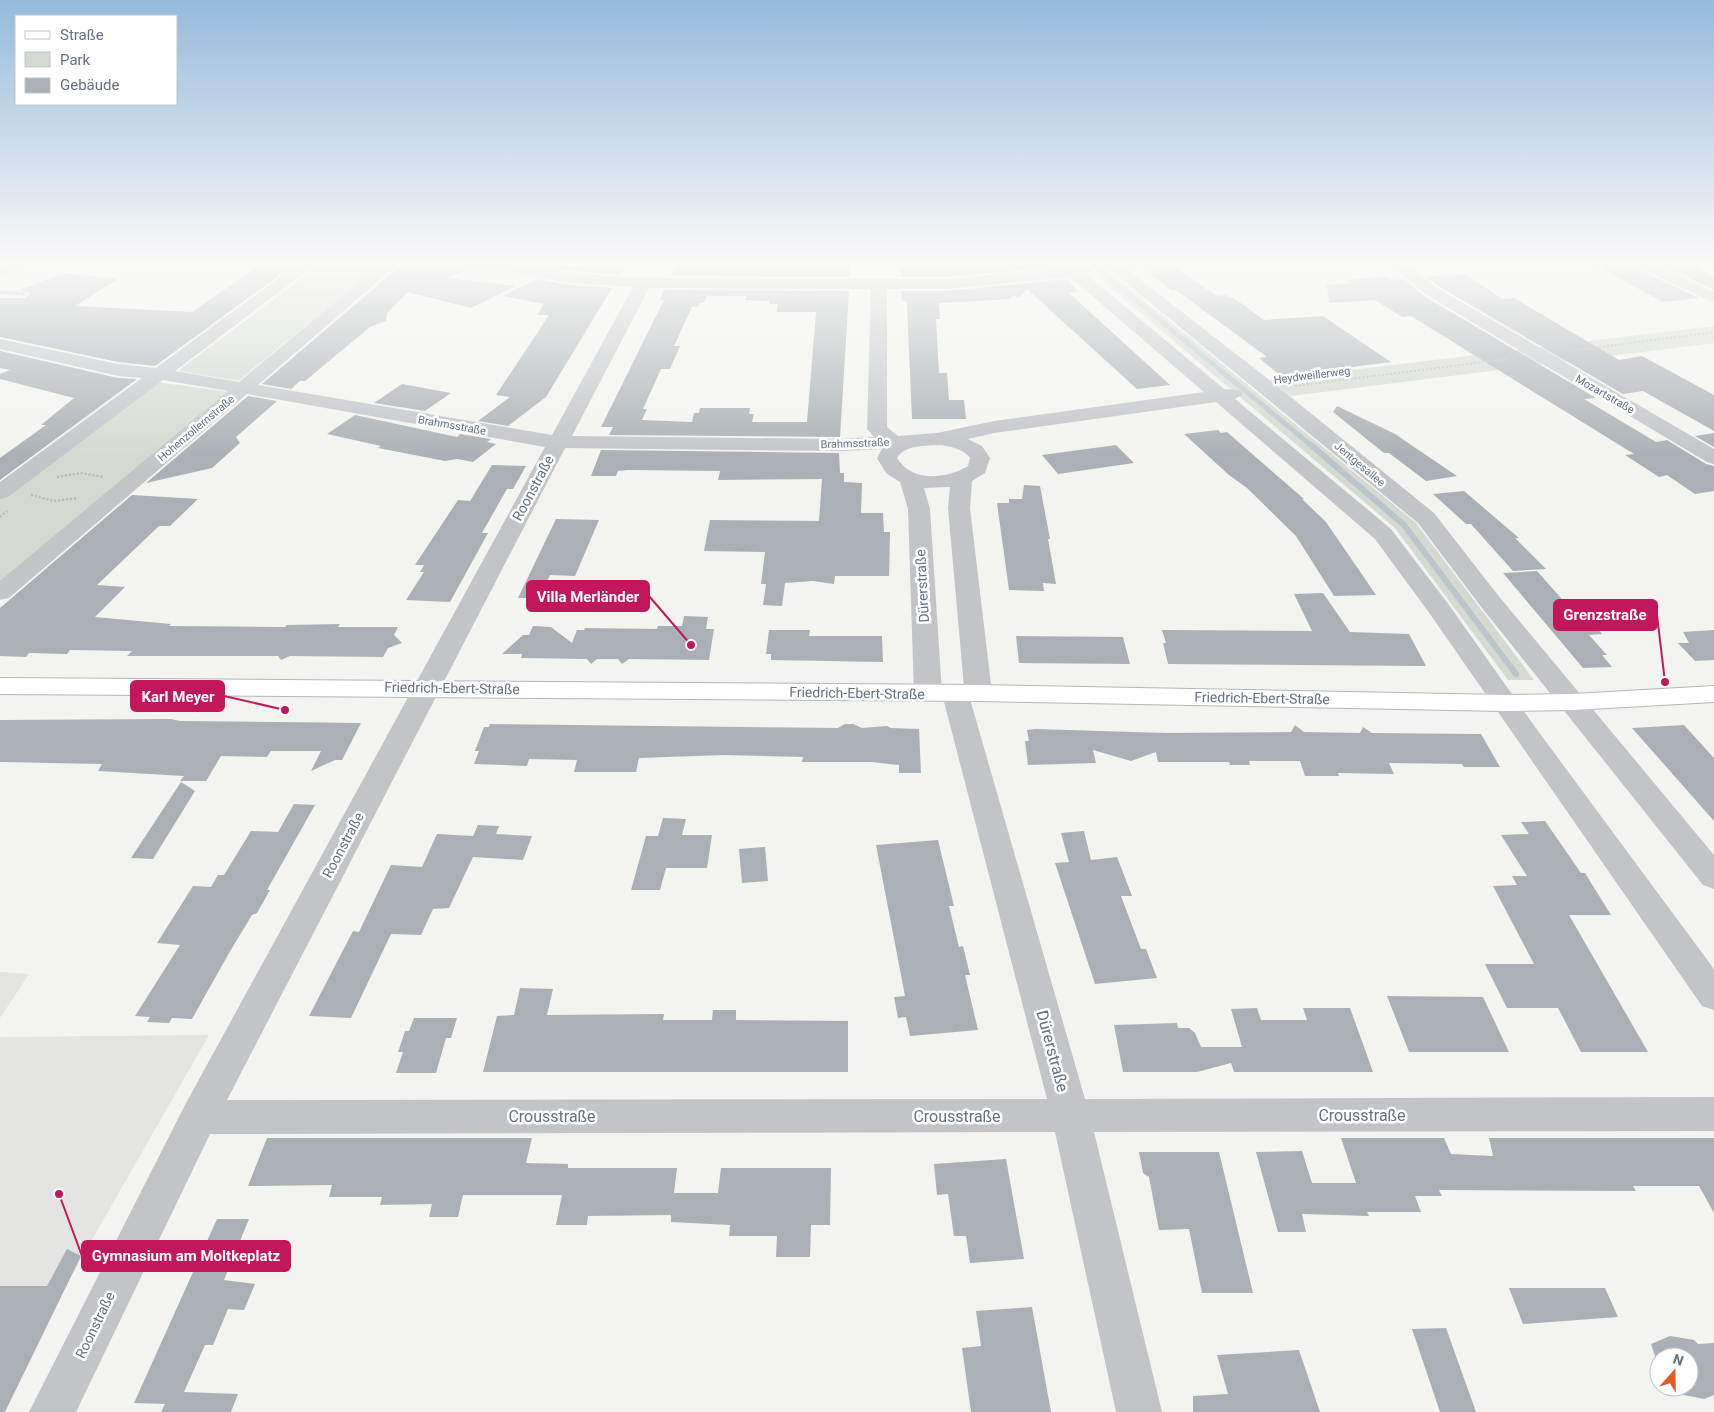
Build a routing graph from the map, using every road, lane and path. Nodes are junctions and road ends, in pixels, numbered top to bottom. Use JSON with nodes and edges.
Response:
{"nodes":[{"id":1,"x":221,"y":329,"type":"edge"},
{"id":2,"x":314,"y":329,"type":"edge"},
{"id":3,"x":618,"y":329,"type":"edge"},
{"id":4,"x":878,"y":329,"type":"edge"},
{"id":5,"x":1141,"y":329,"type":"edge"},
{"id":6,"x":1193,"y":329,"type":"edge"},
{"id":7,"x":1494,"y":329,"type":"edge"},
{"id":8,"x":1714,"y":332,"type":"edge"},
{"id":9,"x":4,"y":348,"type":"edge"},
{"id":10,"x":1538,"y":355,"type":"junction"},
{"id":11,"x":161,"y":374,"type":"junction"},
{"id":12,"x":244,"y":388,"type":"junction"},
{"id":13,"x":1269,"y":389,"type":"junction"},
{"id":14,"x":1220,"y":395,"type":"junction"},
{"id":15,"x":1239,"y":410,"type":"junction"},
{"id":16,"x":941,"y":439,"type":"junction"},
{"id":17,"x":557,"y":442,"type":"junction"},
{"id":18,"x":902,"y":442,"type":"junction"},
{"id":19,"x":992,"y":451,"type":"junction"},
{"id":20,"x":1714,"y":458,"type":"edge"},
{"id":21,"x":52,"y":477,"type":"dead end"},
{"id":22,"x":110,"y":478,"type":"dead end"},
{"id":23,"x":910,"y":479,"type":"junction"},
{"id":24,"x":961,"y":479,"type":"junction"},
{"id":25,"x":0,"y":492,"type":"edge"},
{"id":26,"x":28,"y":495,"type":"dead end"},
{"id":27,"x":85,"y":498,"type":"dead end"},
{"id":28,"x":0,"y":593,"type":"edge"},
{"id":29,"x":0,"y":686,"type":"edge"},
{"id":30,"x":427,"y":688,"type":"junction"},
{"id":31,"x":953,"y":693,"type":"junction"},
{"id":32,"x":1714,"y":694,"type":"edge"},
{"id":33,"x":1573,"y":702,"type":"junction"},
{"id":34,"x":1504,"y":703,"type":"junction"},
{"id":35,"x":1714,"y":877,"type":"edge"},
{"id":36,"x":1714,"y":996,"type":"edge"},
{"id":37,"x":1714,"y":1114,"type":"edge"},
{"id":38,"x":199,"y":1116,"type":"junction"},
{"id":39,"x":1071,"y":1116,"type":"junction"},
{"id":40,"x":52,"y":1412,"type":"edge"},
{"id":41,"x":1139,"y":1412,"type":"edge"}],
"edges":[{"from":1,"to":11,"type":"street"},
{"from":2,"to":12,"type":"street","name":"Hohenzollernstraße"},
{"from":3,"to":17,"type":"street","name":"Roonstraße"},
{"from":4,"to":18,"type":"street"},
{"from":5,"to":14,"type":"street"},
{"from":6,"to":13,"type":"street","name":"Jentgesallee"},
{"from":7,"to":10,"type":"street","name":"Mozartstraße"},
{"from":8,"to":10,"type":"path","name":"Heydweillerweg"},
{"from":9,"to":11,"type":"street","name":"Brahmsstraße"},
{"from":10,"to":13,"type":"path","name":"Heydweillerweg"},
{"from":10,"to":20,"type":"street","name":"Mozartstraße"},
{"from":11,"to":12,"type":"street","name":"Brahmsstraße"},
{"from":11,"to":25,"type":"street"},
{"from":12,"to":17,"type":"street","name":"Brahmsstraße"},
{"from":12,"to":28,"type":"street","name":"Hohenzollernstraße"},
{"from":13,"to":14,"type":"street"},
{"from":13,"to":33,"type":"street","name":"Jentgesallee"},
{"from":14,"to":15,"type":"street"},
{"from":14,"to":16,"type":"street"},
{"from":15,"to":19,"type":"street"},
{"from":15,"to":34,"type":"street"},
{"from":16,"to":18,"type":"street","name":"Brahmsstraße"},
{"from":16,"to":19,"type":"street"},
{"from":17,"to":18,"type":"street","name":"Brahmsstraße"},
{"from":17,"to":30,"type":"street","name":"Roonstraße"},
{"from":18,"to":23,"type":"street"},
{"from":19,"to":24,"type":"street"},
{"from":21,"to":22,"type":"path"},
{"from":23,"to":24,"type":"street"},
{"from":23,"to":31,"type":"street","name":"Dürerstraße"},
{"from":24,"to":31,"type":"street","name":"Dürerstraße"},
{"from":26,"to":27,"type":"path"},
{"from":29,"to":30,"type":"street","name":"Friedrich-Ebert-Straße"},
{"from":30,"to":31,"type":"street","name":"Friedrich-Ebert-Straße"},
{"from":30,"to":38,"type":"street","name":"Roonstraße"},
{"from":31,"to":34,"type":"street","name":"Friedrich-Ebert-Straße"},
{"from":31,"to":39,"type":"street","name":"Dürerstraße"},
{"from":32,"to":33,"type":"street","name":"Friedrich-Ebert-Straße"},
{"from":33,"to":34,"type":"street","name":"Friedrich-Ebert-Straße"},
{"from":33,"to":35,"type":"street","name":"Jentgesallee"},
{"from":34,"to":36,"type":"street"},
{"from":37,"to":39,"type":"street","name":"Crousstraße"},
{"from":38,"to":39,"type":"street","name":"Crousstraße"},
{"from":38,"to":40,"type":"street","name":"Roonstraße"},
{"from":39,"to":41,"type":"street","name":"Dürerstraße"}]}
